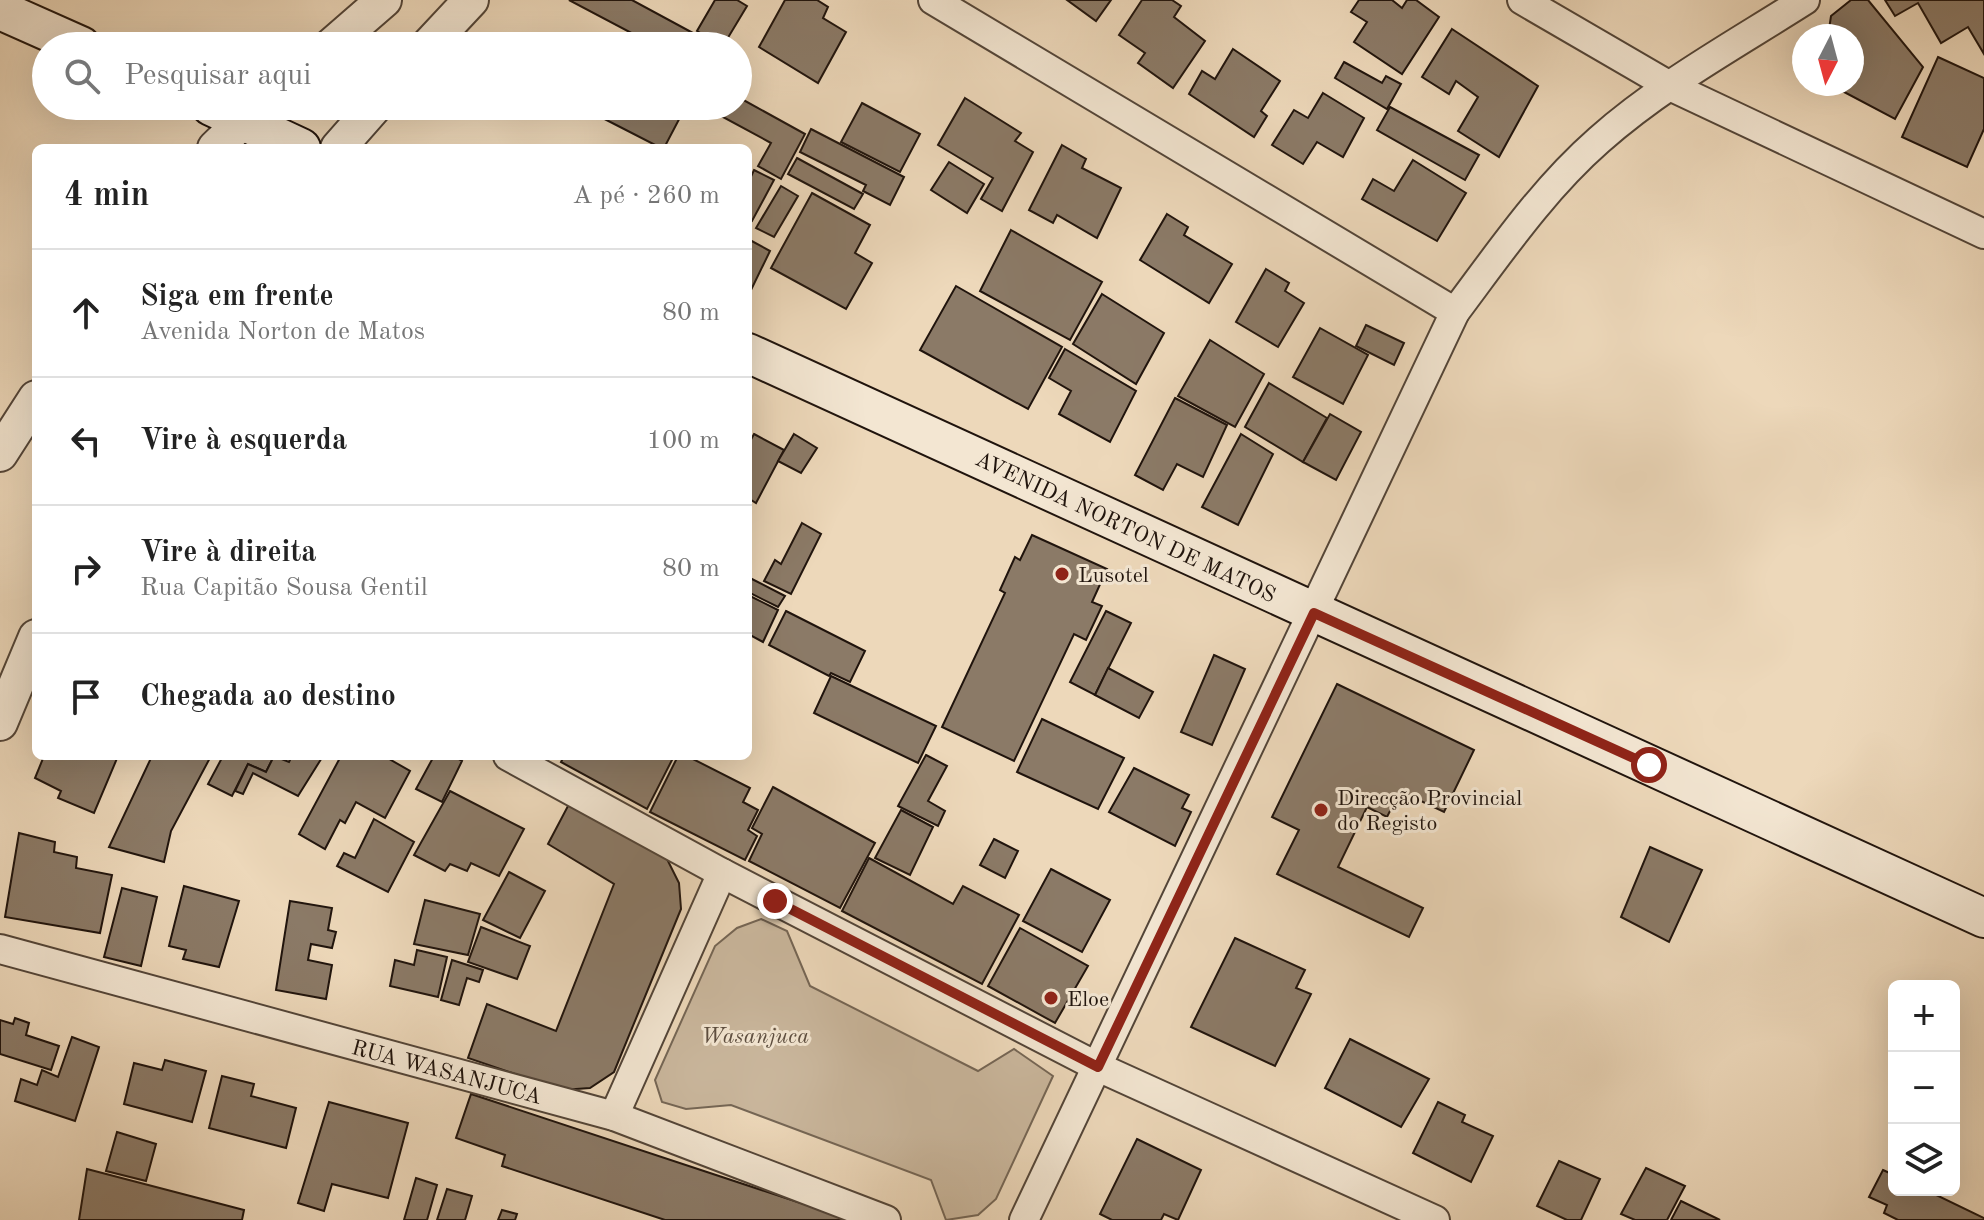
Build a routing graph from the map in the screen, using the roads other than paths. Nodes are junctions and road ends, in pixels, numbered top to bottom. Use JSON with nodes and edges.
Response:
{"nodes":[{"id":1,"x":384,"y":0,"type":"edge"},
{"id":2,"x":471,"y":0,"type":"edge"},
{"id":3,"x":933,"y":0,"type":"edge"},
{"id":4,"x":1522,"y":0,"type":"edge"},
{"id":5,"x":1805,"y":0,"type":"edge"},
{"id":6,"x":23,"y":11,"type":"edge"},
{"id":7,"x":58,"y":32,"type":"edge"},
{"id":8,"x":347,"y":32,"type":"edge"},
{"id":9,"x":441,"y":32,"type":"edge"},
{"id":10,"x":1670,"y":86,"type":"junction"},
{"id":11,"x":232,"y":120,"type":"edge"},
{"id":12,"x":253,"y":120,"type":"edge"},
{"id":13,"x":363,"y":120,"type":"edge"},
{"id":14,"x":217,"y":144,"type":"edge"},
{"id":15,"x":294,"y":144,"type":"edge"},
{"id":16,"x":342,"y":144,"type":"edge"},
{"id":17,"x":1984,"y":234,"type":"edge"},
{"id":18,"x":1455,"y":312,"type":"junction"},
{"id":19,"x":752,"y":355,"type":"edge"},
{"id":20,"x":32,"y":404,"type":"edge"},
{"id":21,"x":0,"y":454,"type":"edge"},
{"id":22,"x":1314,"y":613,"type":"junction"},
{"id":23,"x":32,"y":647,"type":"edge"},
{"id":24,"x":0,"y":723,"type":"edge"},
{"id":25,"x":515,"y":760,"type":"edge"},
{"id":26,"x":722,"y":873,"type":"junction"},
{"id":27,"x":1984,"y":918,"type":"edge"},
{"id":28,"x":0,"y":949,"type":"edge"},
{"id":29,"x":1098,"y":1067,"type":"junction"},
{"id":30,"x":614,"y":1116,"type":"junction"},
{"id":31,"x":886,"y":1220,"type":"edge"},
{"id":32,"x":1024,"y":1220,"type":"edge"},
{"id":33,"x":1435,"y":1220,"type":"edge"}],
"edges":[{"from":1,"to":8,"type":"street"},
{"from":2,"to":9,"type":"street"},
{"from":3,"to":18,"type":"street"},
{"from":4,"to":10,"type":"street"},
{"from":5,"to":10,"type":"street"},
{"from":6,"to":7,"type":"main road"},
{"from":10,"to":17,"type":"street"},
{"from":10,"to":18,"type":"street"},
{"from":11,"to":14,"type":"street"},
{"from":12,"to":15,"type":"main road"},
{"from":13,"to":16,"type":"street"},
{"from":18,"to":22,"type":"street"},
{"from":19,"to":22,"type":"main road","name":"AVENIDA NORTON DE MATOS"},
{"from":20,"to":21,"type":"street"},
{"from":22,"to":27,"type":"main road","name":"AVENIDA NORTON DE MATOS"},
{"from":22,"to":29,"type":"street"},
{"from":23,"to":24,"type":"street"},
{"from":25,"to":26,"type":"street"},
{"from":26,"to":29,"type":"street"},
{"from":26,"to":30,"type":"street"},
{"from":28,"to":30,"type":"street","name":"RUA WASANJUCA"},
{"from":29,"to":32,"type":"street"},
{"from":29,"to":33,"type":"street"},
{"from":30,"to":31,"type":"street","name":"RUA WASANJUCA"}]}
